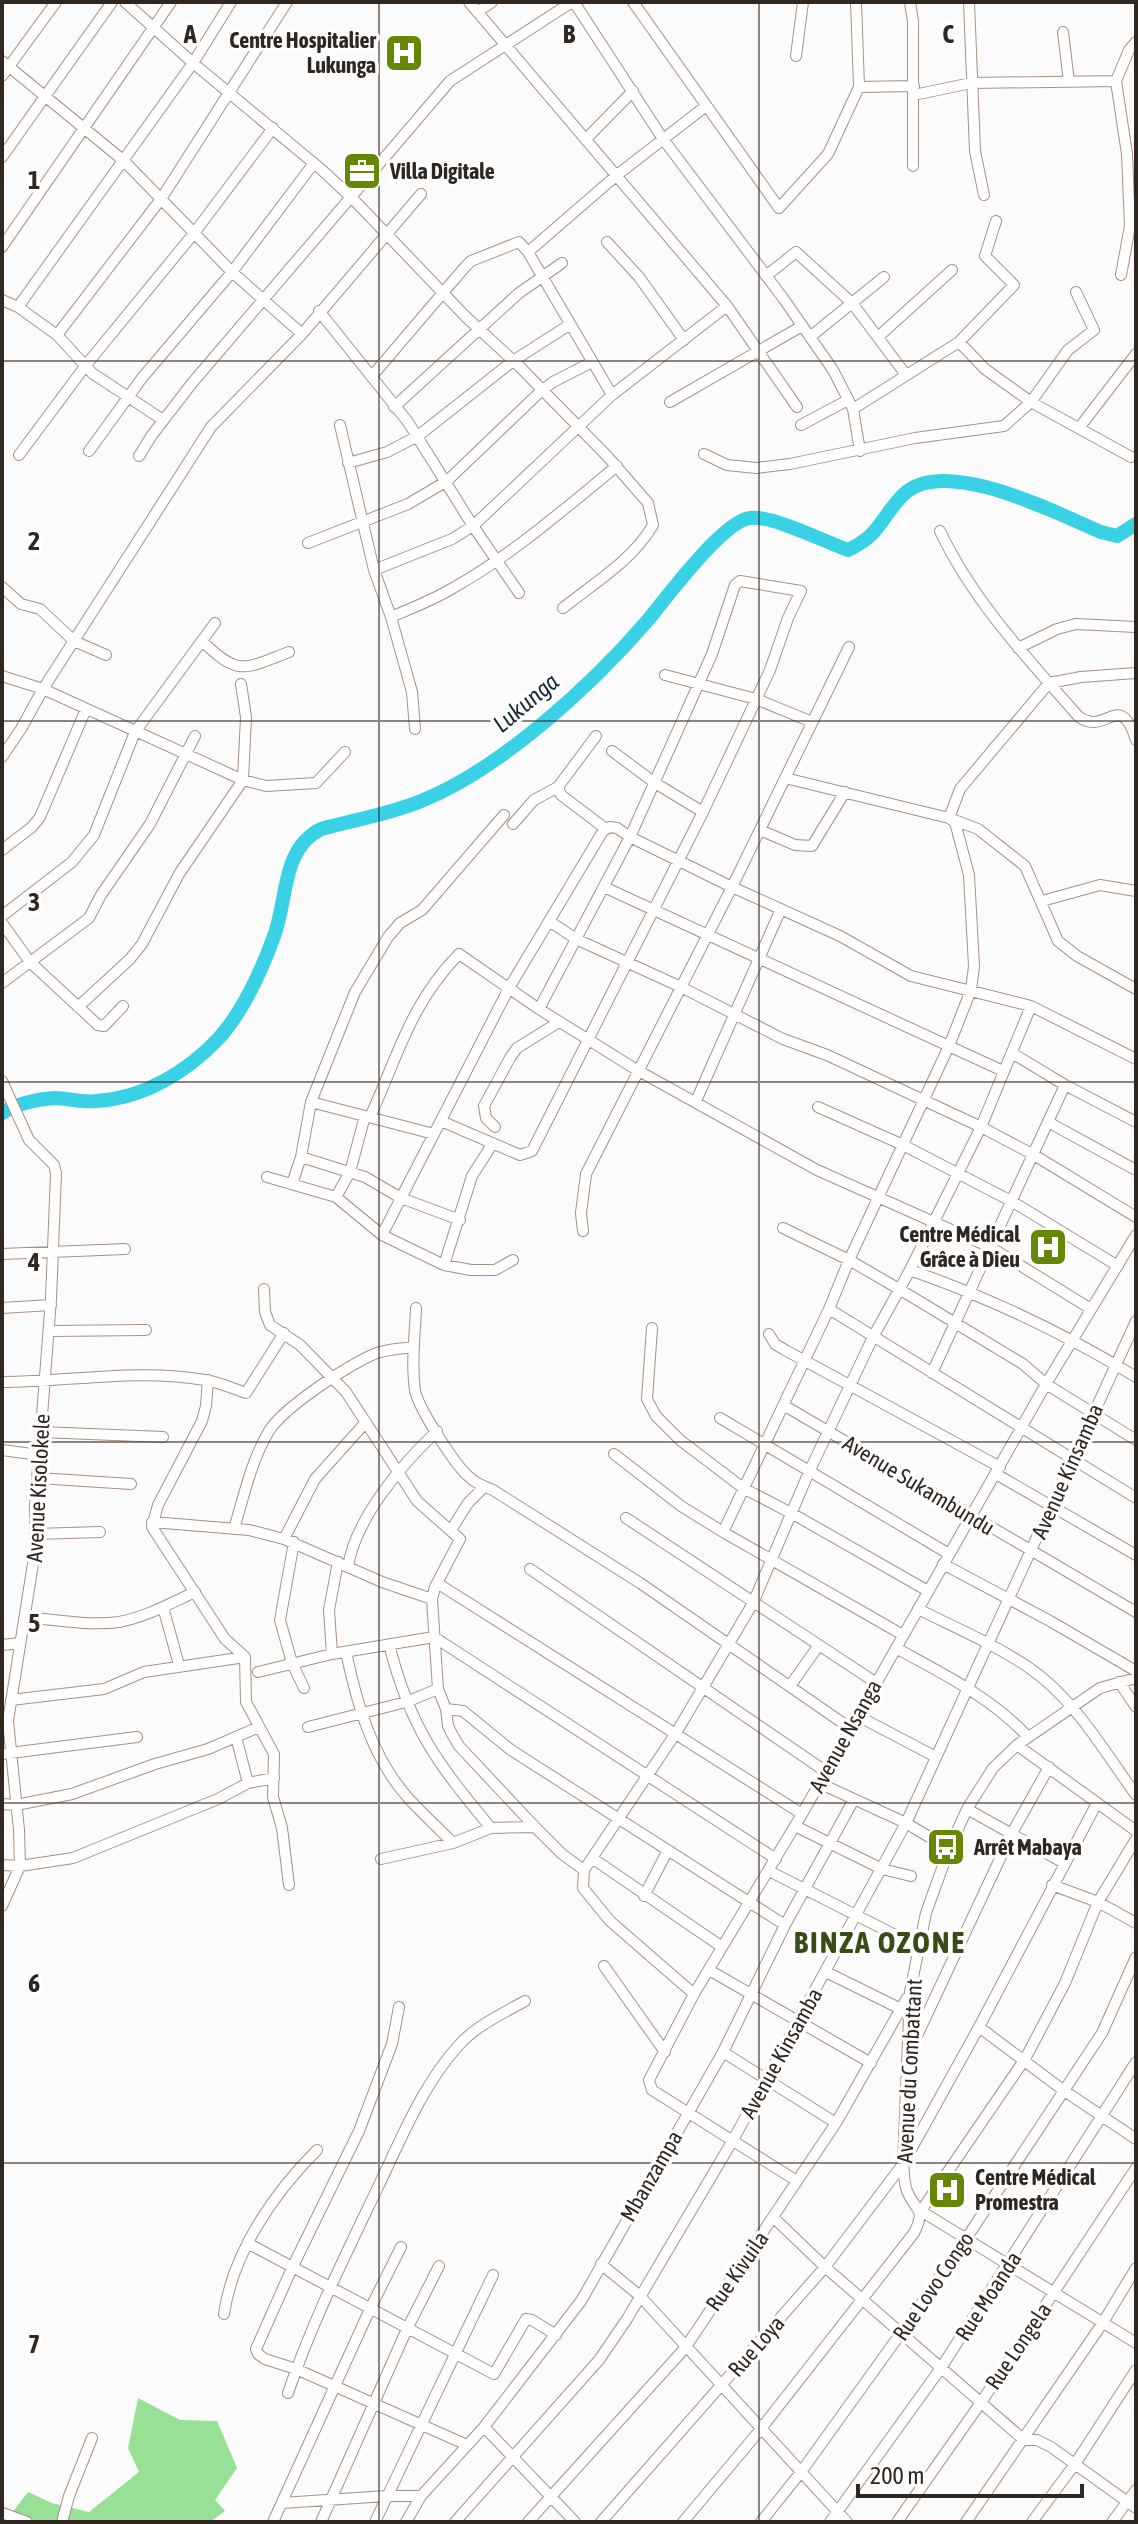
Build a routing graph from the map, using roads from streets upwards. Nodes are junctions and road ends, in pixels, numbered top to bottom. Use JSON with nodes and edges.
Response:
{"nodes":[{"id":1,"x":56,"y":2,"type":"edge"},
{"id":2,"x":112,"y":2,"type":"edge"},
{"id":3,"x":125,"y":2,"type":"edge"},
{"id":4,"x":171,"y":2,"type":"edge"},
{"id":5,"x":231,"y":2,"type":"edge"},
{"id":6,"x":287,"y":2,"type":"edge"},
{"id":7,"x":469,"y":2,"type":"edge"},
{"id":8,"x":492,"y":2,"type":"edge"},
{"id":9,"x":573,"y":2,"type":"edge"},
{"id":10,"x":633,"y":2,"type":"edge"},
{"id":11,"x":803,"y":2,"type":"edge"},
{"id":12,"x":856,"y":2,"type":"edge"},
{"id":13,"x":910,"y":2,"type":"edge"},
{"id":14,"x":969,"y":2,"type":"edge"},
{"id":15,"x":477,"y":12,"type":"junction"},
{"id":16,"x":154,"y":27,"type":"junction"},
{"id":17,"x":1063,"y":32,"type":"dead end"},
{"id":18,"x":1136,"y":42,"type":"edge"},
{"id":19,"x":504,"y":44,"type":"junction"},
{"id":20,"x":796,"y":56,"type":"dead end"},
{"id":21,"x":193,"y":63,"type":"junction"},
{"id":22,"x":4,"y":68,"type":"edge"},
{"id":23,"x":1116,"y":81,"type":"junction"},
{"id":24,"x":1069,"y":82,"type":"junction"},
{"id":25,"x":971,"y":83,"type":"junction"},
{"id":26,"x":859,"y":87,"type":"junction"},
{"id":27,"x":914,"y":90,"type":"junction"},
{"id":28,"x":633,"y":91,"type":"junction"},
{"id":29,"x":230,"y":93,"type":"junction"},
{"id":30,"x":45,"y":97,"type":"junction"},
{"id":31,"x":706,"y":106,"type":"junction"},
{"id":32,"x":85,"y":127,"type":"junction"},
{"id":33,"x":273,"y":128,"type":"junction"},
{"id":34,"x":586,"y":139,"type":"junction"},
{"id":35,"x":663,"y":139,"type":"junction"},
{"id":36,"x":1132,"y":154,"type":"edge"},
{"id":37,"x":2,"y":157,"type":"edge"},
{"id":38,"x":124,"y":161,"type":"junction"},
{"id":39,"x":314,"y":163,"type":"junction"},
{"id":40,"x":913,"y":166,"type":"dead end"},
{"id":41,"x":617,"y":175,"type":"junction"},
{"id":42,"x":421,"y":194,"type":"dead end"},
{"id":43,"x":984,"y":195,"type":"dead end"},
{"id":44,"x":352,"y":198,"type":"junction"},
{"id":45,"x":161,"y":199,"type":"junction"},
{"id":46,"x":996,"y":221,"type":"dead end"},
{"id":47,"x":195,"y":232,"type":"junction"},
{"id":48,"x":386,"y":233,"type":"junction"},
{"id":49,"x":607,"y":242,"type":"dead end"},
{"id":50,"x":2,"y":247,"type":"edge"},
{"id":51,"x":1131,"y":247,"type":"edge"},
{"id":52,"x":528,"y":252,"type":"junction"},
{"id":53,"x":562,"y":263,"type":"dead end"},
{"id":54,"x":952,"y":270,"type":"dead end"},
{"id":55,"x":232,"y":272,"type":"junction"},
{"id":56,"x":1121,"y":275,"type":"dead end"},
{"id":57,"x":766,"y":276,"type":"junction"},
{"id":58,"x":542,"y":277,"type":"junction"},
{"id":59,"x":884,"y":277,"type":"dead end"},
{"id":60,"x":443,"y":292,"type":"junction"},
{"id":61,"x":1076,"y":292,"type":"dead end"},
{"id":62,"x":2,"y":300,"type":"edge"},
{"id":63,"x":265,"y":300,"type":"junction"},
{"id":64,"x":852,"y":303,"type":"junction"},
{"id":65,"x":727,"y":306,"type":"junction"},
{"id":66,"x":18,"y":307,"type":"junction"},
{"id":67,"x":319,"y":311,"type":"junction"},
{"id":68,"x":569,"y":325,"type":"junction"},
{"id":69,"x":802,"y":326,"type":"junction"},
{"id":70,"x":480,"y":330,"type":"junction"},
{"id":71,"x":302,"y":334,"type":"junction"},
{"id":72,"x":57,"y":335,"type":"junction"},
{"id":73,"x":810,"y":337,"type":"junction"},
{"id":74,"x":878,"y":337,"type":"junction"},
{"id":75,"x":684,"y":340,"type":"junction"},
{"id":76,"x":959,"y":342,"type":"junction"},
{"id":77,"x":758,"y":351,"type":"junction"},
{"id":78,"x":1136,"y":354,"type":"edge"},
{"id":79,"x":513,"y":361,"type":"junction"},
{"id":80,"x":592,"y":362,"type":"junction"},
{"id":81,"x":86,"y":365,"type":"junction"},
{"id":82,"x":906,"y":375,"type":"junction"},
{"id":83,"x":372,"y":376,"type":"junction"},
{"id":84,"x":541,"y":391,"type":"junction"},
{"id":85,"x":129,"y":395,"type":"junction"},
{"id":86,"x":612,"y":395,"type":"junction"},
{"id":87,"x":670,"y":402,"type":"dead end"},
{"id":88,"x":1031,"y":402,"type":"junction"},
{"id":89,"x":851,"y":404,"type":"junction"},
{"id":90,"x":394,"y":407,"type":"junction"},
{"id":91,"x":797,"y":407,"type":"dead end"},
{"id":92,"x":163,"y":420,"type":"junction"},
{"id":93,"x":340,"y":425,"type":"dead end"},
{"id":94,"x":801,"y":425,"type":"dead end"},
{"id":95,"x":578,"y":427,"type":"junction"},
{"id":96,"x":1079,"y":428,"type":"junction"},
{"id":97,"x":418,"y":436,"type":"junction"},
{"id":98,"x":89,"y":451,"type":"dead end"},
{"id":99,"x":860,"y":451,"type":"junction"},
{"id":100,"x":704,"y":454,"type":"dead end"},
{"id":101,"x":19,"y":455,"type":"dead end"},
{"id":102,"x":139,"y":456,"type":"dead end"},
{"id":103,"x":1131,"y":457,"type":"dead end"},
{"id":104,"x":348,"y":463,"type":"junction"},
{"id":105,"x":617,"y":466,"type":"junction"},
{"id":106,"x":447,"y":481,"type":"junction"},
{"id":107,"x":364,"y":521,"type":"junction"},
{"id":108,"x":473,"y":526,"type":"junction"},
{"id":109,"x":940,"y":531,"type":"dead end"},
{"id":110,"x":308,"y":543,"type":"dead end"},
{"id":111,"x":497,"y":559,"type":"junction"},
{"id":112,"x":374,"y":570,"type":"junction"},
{"id":113,"x":2,"y":587,"type":"edge"},
{"id":114,"x":519,"y":593,"type":"dead end"},
{"id":115,"x":563,"y":608,"type":"dead end"},
{"id":116,"x":391,"y":617,"type":"junction"},
{"id":117,"x":215,"y":623,"type":"dead end"},
{"id":118,"x":1136,"y":627,"type":"edge"},
{"id":119,"x":74,"y":641,"type":"junction"},
{"id":120,"x":202,"y":641,"type":"junction"},
{"id":121,"x":849,"y":647,"type":"dead end"},
{"id":122,"x":1018,"y":648,"type":"junction"},
{"id":123,"x":289,"y":652,"type":"dead end"},
{"id":124,"x":106,"y":655,"type":"dead end"},
{"id":125,"x":1136,"y":673,"type":"edge"},
{"id":126,"x":665,"y":675,"type":"dead end"},
{"id":127,"x":2,"y":676,"type":"edge"},
{"id":128,"x":1049,"y":683,"type":"junction"},
{"id":129,"x":241,"y":684,"type":"dead end"},
{"id":130,"x":698,"y":684,"type":"junction"},
{"id":131,"x":43,"y":689,"type":"junction"},
{"id":132,"x":756,"y":699,"type":"junction"},
{"id":133,"x":86,"y":709,"type":"junction"},
{"id":134,"x":812,"y":722,"type":"junction"},
{"id":135,"x":415,"y":729,"type":"dead end"},
{"id":136,"x":135,"y":732,"type":"junction"},
{"id":137,"x":195,"y":736,"type":"dead end"},
{"id":138,"x":596,"y":736,"type":"dead end"},
{"id":139,"x":1136,"y":740,"type":"edge"},
{"id":140,"x":612,"y":751,"type":"dead end"},
{"id":141,"x":345,"y":752,"type":"dead end"},
{"id":142,"x":187,"y":755,"type":"junction"},
{"id":143,"x":2,"y":757,"type":"edge"},
{"id":144,"x":785,"y":778,"type":"junction"},
{"id":145,"x":243,"y":780,"type":"junction"},
{"id":146,"x":655,"y":783,"type":"junction"},
{"id":147,"x":558,"y":787,"type":"junction"},
{"id":148,"x":845,"y":792,"type":"junction"},
{"id":149,"x":703,"y":812,"type":"junction"},
{"id":150,"x":504,"y":815,"type":"dead end"},
{"id":151,"x":949,"y":818,"type":"junction"},
{"id":152,"x":513,"y":824,"type":"dead end"},
{"id":153,"x":606,"y":829,"type":"junction"},
{"id":154,"x":760,"y":830,"type":"junction"},
{"id":155,"x":630,"y":837,"type":"junction"},
{"id":156,"x":2,"y":850,"type":"edge"},
{"id":157,"x":677,"y":860,"type":"junction"},
{"id":158,"x":604,"y":887,"type":"junction"},
{"id":159,"x":732,"y":887,"type":"junction"},
{"id":160,"x":1136,"y":891,"type":"edge"},
{"id":161,"x":1042,"y":901,"type":"junction"},
{"id":162,"x":653,"y":909,"type":"junction"},
{"id":163,"x":781,"y":909,"type":"junction"},
{"id":164,"x":2,"y":916,"type":"edge"},
{"id":165,"x":549,"y":921,"type":"junction"},
{"id":166,"x":2,"y":923,"type":"edge"},
{"id":167,"x":708,"y":934,"type":"junction"},
{"id":168,"x":576,"y":939,"type":"junction"},
{"id":169,"x":760,"y":960,"type":"junction"},
{"id":170,"x":30,"y":962,"type":"junction"},
{"id":171,"x":627,"y":962,"type":"junction"},
{"id":172,"x":2,"y":983,"type":"edge"},
{"id":173,"x":681,"y":987,"type":"junction"},
{"id":174,"x":509,"y":988,"type":"junction"},
{"id":175,"x":1136,"y":989,"type":"edge"},
{"id":176,"x":971,"y":990,"type":"junction"},
{"id":177,"x":123,"y":1006,"type":"dead end"},
{"id":178,"x":1031,"y":1006,"type":"junction"},
{"id":179,"x":78,"y":1007,"type":"junction"},
{"id":180,"x":539,"y":1009,"type":"junction"},
{"id":181,"x":735,"y":1014,"type":"junction"},
{"id":182,"x":559,"y":1022,"type":"junction"},
{"id":183,"x":589,"y":1039,"type":"junction"},
{"id":184,"x":949,"y":1046,"type":"junction"},
{"id":185,"x":1012,"y":1053,"type":"junction"},
{"id":186,"x":1136,"y":1059,"type":"edge"},
{"id":187,"x":637,"y":1070,"type":"junction"},
{"id":188,"x":1003,"y":1071,"type":"junction"},
{"id":189,"x":2,"y":1081,"type":"edge"},
{"id":190,"x":1065,"y":1085,"type":"junction"},
{"id":191,"x":923,"y":1099,"type":"junction"},
{"id":192,"x":696,"y":1101,"type":"junction"},
{"id":193,"x":311,"y":1102,"type":"junction"},
{"id":194,"x":818,"y":1107,"type":"dead end"},
{"id":195,"x":367,"y":1117,"type":"junction"},
{"id":196,"x":441,"y":1121,"type":"junction"},
{"id":197,"x":1048,"y":1122,"type":"junction"},
{"id":198,"x":1136,"y":1122,"type":"edge"},
{"id":199,"x":495,"y":1127,"type":"dead end"},
{"id":200,"x":981,"y":1127,"type":"junction"},
{"id":201,"x":434,"y":1134,"type":"junction"},
{"id":202,"x":493,"y":1143,"type":"junction"},
{"id":203,"x":903,"y":1145,"type":"junction"},
{"id":204,"x":1034,"y":1155,"type":"junction"},
{"id":205,"x":301,"y":1157,"type":"junction"},
{"id":206,"x":1136,"y":1170,"type":"edge"},
{"id":207,"x":350,"y":1172,"type":"junction"},
{"id":208,"x":959,"y":1174,"type":"junction"},
{"id":209,"x":267,"y":1177,"type":"dead end"},
{"id":210,"x":292,"y":1184,"type":"junction"},
{"id":211,"x":336,"y":1197,"type":"junction"},
{"id":212,"x":401,"y":1198,"type":"junction"},
{"id":213,"x":877,"y":1198,"type":"junction"},
{"id":214,"x":1013,"y":1202,"type":"junction"},
{"id":215,"x":1136,"y":1217,"type":"edge"},
{"id":216,"x":460,"y":1220,"type":"junction"},
{"id":217,"x":933,"y":1223,"type":"junction"},
{"id":218,"x":783,"y":1228,"type":"dead end"},
{"id":219,"x":583,"y":1231,"type":"dead end"},
{"id":220,"x":382,"y":1235,"type":"junction"},
{"id":221,"x":1136,"y":1235,"type":"edge"},
{"id":222,"x":992,"y":1248,"type":"junction"},
{"id":223,"x":125,"y":1249,"type":"dead end"},
{"id":224,"x":53,"y":1251,"type":"junction"},
{"id":225,"x":2,"y":1254,"type":"edge"},
{"id":226,"x":513,"y":1260,"type":"dead end"},
{"id":227,"x":849,"y":1260,"type":"junction"},
{"id":228,"x":444,"y":1265,"type":"junction"},
{"id":229,"x":1118,"y":1266,"type":"junction"},
{"id":230,"x":910,"y":1270,"type":"junction"},
{"id":231,"x":264,"y":1289,"type":"dead end"},
{"id":232,"x":899,"y":1289,"type":"junction"},
{"id":233,"x":971,"y":1291,"type":"junction"},
{"id":234,"x":51,"y":1305,"type":"junction"},
{"id":235,"x":2,"y":1308,"type":"edge"},
{"id":236,"x":416,"y":1308,"type":"dead end"},
{"id":237,"x":829,"y":1309,"type":"junction"},
{"id":238,"x":1091,"y":1309,"type":"junction"},
{"id":239,"x":1136,"y":1321,"type":"edge"},
{"id":240,"x":955,"y":1325,"type":"junction"},
{"id":241,"x":652,"y":1328,"type":"dead end"},
{"id":242,"x":146,"y":1330,"type":"dead end"},
{"id":243,"x":49,"y":1331,"type":"junction"},
{"id":244,"x":284,"y":1333,"type":"junction"},
{"id":245,"x":769,"y":1334,"type":"dead end"},
{"id":246,"x":873,"y":1337,"type":"junction"},
{"id":247,"x":1074,"y":1340,"type":"junction"},
{"id":248,"x":414,"y":1347,"type":"junction"},
{"id":249,"x":805,"y":1359,"type":"junction"},
{"id":250,"x":1116,"y":1365,"type":"junction"},
{"id":251,"x":932,"y":1373,"type":"junction"},
{"id":252,"x":1136,"y":1377,"type":"edge"},
{"id":253,"x":333,"y":1378,"type":"junction"},
{"id":254,"x":208,"y":1380,"type":"junction"},
{"id":255,"x":2,"y":1382,"type":"edge"},
{"id":256,"x":45,"y":1382,"type":"junction"},
{"id":257,"x":1046,"y":1384,"type":"junction"},
{"id":258,"x":851,"y":1386,"type":"junction"},
{"id":259,"x":785,"y":1406,"type":"junction"},
{"id":260,"x":1092,"y":1413,"type":"junction"},
{"id":261,"x":720,"y":1418,"type":"dead end"},
{"id":262,"x":366,"y":1422,"type":"junction"},
{"id":263,"x":1023,"y":1427,"type":"junction"},
{"id":264,"x":437,"y":1431,"type":"junction"},
{"id":265,"x":831,"y":1431,"type":"junction"},
{"id":266,"x":41,"y":1432,"type":"junction"},
{"id":267,"x":163,"y":1437,"type":"dead end"},
{"id":268,"x":1136,"y":1440,"type":"edge"},
{"id":269,"x":763,"y":1446,"type":"junction"},
{"id":270,"x":2,"y":1450,"type":"edge"},
{"id":271,"x":614,"y":1454,"type":"dead end"},
{"id":272,"x":39,"y":1455,"type":"junction"},
{"id":273,"x":1072,"y":1458,"type":"junction"},
{"id":274,"x":998,"y":1471,"type":"junction"},
{"id":275,"x":809,"y":1472,"type":"junction"},
{"id":276,"x":399,"y":1474,"type":"junction"},
{"id":277,"x":38,"y":1478,"type":"junction"},
{"id":278,"x":131,"y":1484,"type":"dead end"},
{"id":279,"x":483,"y":1488,"type":"junction"},
{"id":280,"x":743,"y":1488,"type":"junction"},
{"id":281,"x":1136,"y":1498,"type":"edge"},
{"id":282,"x":1052,"y":1505,"type":"junction"},
{"id":283,"x":793,"y":1514,"type":"junction"},
{"id":284,"x":971,"y":1517,"type":"junction"},
{"id":285,"x":626,"y":1518,"type":"dead end"},
{"id":286,"x":152,"y":1522,"type":"junction"},
{"id":287,"x":234,"y":1529,"type":"junction"},
{"id":288,"x":451,"y":1530,"type":"junction"},
{"id":289,"x":100,"y":1532,"type":"dead end"},
{"id":290,"x":723,"y":1532,"type":"junction"},
{"id":291,"x":36,"y":1534,"type":"junction"},
{"id":292,"x":289,"y":1540,"type":"junction"},
{"id":293,"x":1030,"y":1552,"type":"junction"},
{"id":294,"x":1136,"y":1555,"type":"edge"},
{"id":295,"x":946,"y":1559,"type":"junction"},
{"id":296,"x":772,"y":1562,"type":"junction"},
{"id":297,"x":343,"y":1564,"type":"junction"},
{"id":298,"x":530,"y":1569,"type":"dead end"},
{"id":299,"x":437,"y":1583,"type":"junction"},
{"id":300,"x":928,"y":1591,"type":"junction"},
{"id":301,"x":195,"y":1592,"type":"junction"},
{"id":302,"x":1008,"y":1598,"type":"junction"},
{"id":303,"x":432,"y":1599,"type":"junction"},
{"id":304,"x":753,"y":1603,"type":"junction"},
{"id":305,"x":163,"y":1607,"type":"junction"},
{"id":306,"x":918,"y":1609,"type":"junction"},
{"id":307,"x":1136,"y":1612,"type":"edge"},
{"id":308,"x":25,"y":1617,"type":"junction"},
{"id":309,"x":903,"y":1635,"type":"junction"},
{"id":310,"x":434,"y":1637,"type":"junction"},
{"id":311,"x":728,"y":1642,"type":"junction"},
{"id":312,"x":20,"y":1643,"type":"junction"},
{"id":313,"x":389,"y":1644,"type":"junction"},
{"id":314,"x":987,"y":1644,"type":"junction"},
{"id":315,"x":2,"y":1645,"type":"edge"},
{"id":316,"x":819,"y":1645,"type":"junction"},
{"id":317,"x":896,"y":1648,"type":"junction"},
{"id":318,"x":346,"y":1652,"type":"junction"},
{"id":319,"x":332,"y":1654,"type":"junction"},
{"id":320,"x":245,"y":1657,"type":"junction"},
{"id":321,"x":292,"y":1663,"type":"junction"},
{"id":322,"x":179,"y":1665,"type":"junction"},
{"id":323,"x":1136,"y":1671,"type":"edge"},
{"id":324,"x":258,"y":1672,"type":"dead end"},
{"id":325,"x":1136,"y":1678,"type":"edge"},
{"id":326,"x":875,"y":1682,"type":"junction"},
{"id":327,"x":1119,"y":1682,"type":"junction"},
{"id":328,"x":703,"y":1685,"type":"junction"},
{"id":329,"x":790,"y":1686,"type":"junction"},
{"id":330,"x":967,"y":1687,"type":"junction"},
{"id":331,"x":304,"y":1688,"type":"dead end"},
{"id":332,"x":438,"y":1689,"type":"junction"},
{"id":333,"x":406,"y":1702,"type":"junction"},
{"id":334,"x":7,"y":1704,"type":"edge"},
{"id":335,"x":1071,"y":1707,"type":"junction"},
{"id":336,"x":1136,"y":1707,"type":"edge"},
{"id":337,"x":446,"y":1709,"type":"junction"},
{"id":338,"x":361,"y":1715,"type":"junction"},
{"id":339,"x":856,"y":1715,"type":"junction"},
{"id":340,"x":259,"y":1727,"type":"junction"},
{"id":341,"x":308,"y":1727,"type":"dead end"},
{"id":342,"x":850,"y":1728,"type":"junction"},
{"id":343,"x":676,"y":1733,"type":"junction"},
{"id":344,"x":137,"y":1737,"type":"dead end"},
{"id":345,"x":236,"y":1737,"type":"junction"},
{"id":346,"x":1028,"y":1737,"type":"junction"},
{"id":347,"x":1017,"y":1745,"type":"junction"},
{"id":348,"x":6,"y":1754,"type":"edge"},
{"id":349,"x":936,"y":1757,"type":"junction"},
{"id":350,"x":1049,"y":1767,"type":"junction"},
{"id":351,"x":825,"y":1771,"type":"junction"},
{"id":352,"x":649,"y":1775,"type":"junction"},
{"id":353,"x":274,"y":1778,"type":"junction"},
{"id":354,"x":248,"y":1783,"type":"junction"},
{"id":355,"x":819,"y":1783,"type":"junction"},
{"id":356,"x":1136,"y":1795,"type":"edge"},
{"id":357,"x":853,"y":1801,"type":"junction"},
{"id":358,"x":1097,"y":1803,"type":"junction"},
{"id":359,"x":2,"y":1804,"type":"edge"},
{"id":360,"x":16,"y":1805,"type":"junction"},
{"id":361,"x":967,"y":1809,"type":"junction"},
{"id":362,"x":802,"y":1814,"type":"junction"},
{"id":363,"x":620,"y":1819,"type":"junction"},
{"id":364,"x":906,"y":1823,"type":"junction"},
{"id":365,"x":795,"y":1826,"type":"junction"},
{"id":366,"x":535,"y":1827,"type":"junction"},
{"id":367,"x":491,"y":1828,"type":"junction"},
{"id":368,"x":1136,"y":1831,"type":"edge"},
{"id":369,"x":1012,"y":1833,"type":"junction"},
{"id":370,"x":1136,"y":1840,"type":"edge"},
{"id":371,"x":831,"y":1842,"type":"junction"},
{"id":372,"x":453,"y":1843,"type":"junction"},
{"id":373,"x":949,"y":1849,"type":"junction"},
{"id":374,"x":668,"y":1850,"type":"junction"},
{"id":375,"x":592,"y":1858,"type":"junction"},
{"id":376,"x":381,"y":1859,"type":"dead end"},
{"id":377,"x":776,"y":1859,"type":"junction"},
{"id":378,"x":1064,"y":1863,"type":"junction"},
{"id":379,"x":2,"y":1865,"type":"edge"},
{"id":380,"x":20,"y":1866,"type":"junction"},
{"id":381,"x":882,"y":1869,"type":"junction"},
{"id":382,"x":584,"y":1870,"type":"junction"},
{"id":383,"x":769,"y":1871,"type":"junction"},
{"id":384,"x":911,"y":1876,"type":"dead end"},
{"id":385,"x":289,"y":1885,"type":"dead end"},
{"id":386,"x":1052,"y":1885,"type":"junction"},
{"id":387,"x":805,"y":1890,"type":"junction"},
{"id":388,"x":644,"y":1896,"type":"junction"},
{"id":389,"x":749,"y":1902,"type":"junction"},
{"id":390,"x":1098,"y":1902,"type":"junction"},
{"id":391,"x":2,"y":1906,"type":"edge"},
{"id":392,"x":857,"y":1917,"type":"junction"},
{"id":393,"x":1136,"y":1923,"type":"edge"},
{"id":394,"x":785,"y":1925,"type":"junction"},
{"id":395,"x":722,"y":1947,"type":"junction"},
{"id":396,"x":919,"y":1947,"type":"junction"},
{"id":397,"x":1136,"y":1957,"type":"edge"},
{"id":398,"x":604,"y":1966,"type":"dead end"},
{"id":399,"x":709,"y":1970,"type":"junction"},
{"id":400,"x":826,"y":1972,"type":"junction"},
{"id":401,"x":910,"y":1992,"type":"junction"},
{"id":402,"x":694,"y":1994,"type":"junction"},
{"id":403,"x":750,"y":1996,"type":"junction"},
{"id":404,"x":525,"y":2001,"type":"dead end"},
{"id":405,"x":399,"y":2007,"type":"dead end"},
{"id":406,"x":901,"y":2009,"type":"junction"},
{"id":407,"x":797,"y":2023,"type":"junction"},
{"id":408,"x":979,"y":2027,"type":"junction"},
{"id":409,"x":665,"y":2052,"type":"junction"},
{"id":410,"x":723,"y":2052,"type":"junction"},
{"id":411,"x":1025,"y":2059,"type":"junction"},
{"id":412,"x":906,"y":2060,"type":"junction"},
{"id":413,"x":1136,"y":2062,"type":"edge"},
{"id":414,"x":871,"y":2063,"type":"junction"},
{"id":415,"x":764,"y":2080,"type":"junction"},
{"id":416,"x":1063,"y":2090,"type":"junction"},
{"id":417,"x":687,"y":2113,"type":"junction"},
{"id":418,"x":1103,"y":2117,"type":"junction"},
{"id":419,"x":836,"y":2123,"type":"junction"},
{"id":420,"x":1136,"y":2139,"type":"edge"},
{"id":421,"x":733,"y":2140,"type":"junction"},
{"id":422,"x":317,"y":2150,"type":"dead end"},
{"id":423,"x":903,"y":2164,"type":"junction"},
{"id":424,"x":1136,"y":2168,"type":"edge"},
{"id":425,"x":797,"y":2181,"type":"junction"},
{"id":426,"x":921,"y":2211,"type":"junction"},
{"id":427,"x":774,"y":2218,"type":"junction"},
{"id":428,"x":966,"y":2239,"type":"junction"},
{"id":429,"x":249,"y":2244,"type":"junction"},
{"id":430,"x":401,"y":2247,"type":"dead end"},
{"id":431,"x":601,"y":2264,"type":"junction"},
{"id":432,"x":1008,"y":2264,"type":"junction"},
{"id":433,"x":439,"y":2266,"type":"dead end"},
{"id":434,"x":825,"y":2267,"type":"junction"},
{"id":435,"x":292,"y":2268,"type":"junction"},
{"id":436,"x":1136,"y":2268,"type":"edge"},
{"id":437,"x":493,"y":2275,"type":"dead end"},
{"id":438,"x":331,"y":2288,"type":"junction"},
{"id":439,"x":1054,"y":2293,"type":"junction"},
{"id":440,"x":640,"y":2296,"type":"junction"},
{"id":441,"x":862,"y":2299,"type":"junction"},
{"id":442,"x":370,"y":2309,"type":"junction"},
{"id":443,"x":224,"y":2314,"type":"dead end"},
{"id":444,"x":1102,"y":2324,"type":"junction"},
{"id":445,"x":407,"y":2329,"type":"junction"},
{"id":446,"x":901,"y":2333,"type":"junction"},
{"id":447,"x":556,"y":2335,"type":"junction"},
{"id":448,"x":1136,"y":2343,"type":"edge"},
{"id":449,"x":685,"y":2348,"type":"junction"},
{"id":450,"x":454,"y":2354,"type":"junction"},
{"id":451,"x":941,"y":2368,"type":"junction"},
{"id":452,"x":296,"y":2369,"type":"junction"},
{"id":453,"x":1136,"y":2370,"type":"edge"},
{"id":454,"x":721,"y":2385,"type":"junction"},
{"id":455,"x":335,"y":2388,"type":"junction"},
{"id":456,"x":288,"y":2393,"type":"dead end"},
{"id":457,"x":982,"y":2401,"type":"junction"},
{"id":458,"x":374,"y":2405,"type":"junction"},
{"id":459,"x":422,"y":2426,"type":"junction"},
{"id":460,"x":484,"y":2427,"type":"junction"},
{"id":461,"x":760,"y":2430,"type":"junction"},
{"id":462,"x":92,"y":2438,"type":"dead end"},
{"id":463,"x":1024,"y":2440,"type":"junction"},
{"id":464,"x":467,"y":2445,"type":"junction"},
{"id":465,"x":512,"y":2458,"type":"junction"},
{"id":466,"x":1075,"y":2464,"type":"junction"},
{"id":467,"x":801,"y":2472,"type":"junction"},
{"id":468,"x":1136,"y":2490,"type":"edge"},
{"id":469,"x":386,"y":2496,"type":"junction"},
{"id":470,"x":421,"y":2496,"type":"junction"},
{"id":471,"x":550,"y":2498,"type":"junction"},
{"id":472,"x":332,"y":2500,"type":"junction"},
{"id":473,"x":282,"y":2503,"type":"junction"},
{"id":474,"x":1132,"y":2505,"type":"edge"},
{"id":475,"x":837,"y":2511,"type":"junction"},
{"id":476,"x":2,"y":2513,"type":"edge"},
{"id":477,"x":27,"y":2522,"type":"edge"},
{"id":478,"x":62,"y":2522,"type":"edge"},
{"id":479,"x":273,"y":2522,"type":"edge"},
{"id":480,"x":321,"y":2522,"type":"edge"},
{"id":481,"x":375,"y":2522,"type":"edge"},
{"id":482,"x":406,"y":2522,"type":"edge"},
{"id":483,"x":455,"y":2522,"type":"edge"},
{"id":484,"x":528,"y":2522,"type":"edge"},
{"id":485,"x":575,"y":2522,"type":"edge"},
{"id":486,"x":601,"y":2522,"type":"edge"},
{"id":487,"x":683,"y":2522,"type":"edge"},
{"id":488,"x":761,"y":2522,"type":"edge"},
{"id":489,"x":830,"y":2522,"type":"edge"},
{"id":490,"x":847,"y":2522,"type":"edge"},
{"id":491,"x":897,"y":2522,"type":"edge"},
{"id":492,"x":966,"y":2522,"type":"edge"},
{"id":493,"x":1032,"y":2522,"type":"edge"},
{"id":494,"x":1112,"y":2522,"type":"edge"}],
"edges":[{"from":1,"to":22,"type":"street"},
{"from":2,"to":30,"type":"street"},
{"from":3,"to":16,"type":"street"},
{"from":4,"to":16,"type":"street"},
{"from":5,"to":21,"type":"street"},
{"from":6,"to":29,"type":"street"},
{"from":7,"to":15,"type":"street"},
{"from":8,"to":15,"type":"street"},
{"from":9,"to":19,"type":"street"},
{"from":9,"to":28,"type":"street"},
{"from":10,"to":31,"type":"street"},
{"from":11,"to":20,"type":"street"},
{"from":12,"to":26,"type":"street"},
{"from":13,"to":27,"type":"street"},
{"from":14,"to":25,"type":"street"},
{"from":15,"to":19,"type":"street"},
{"from":16,"to":21,"type":"street"},
{"from":16,"to":32,"type":"street"},
{"from":17,"to":24,"type":"street"},
{"from":18,"to":23,"type":"street"},
{"from":19,"to":34,"type":"street"},
{"from":19,"to":44,"type":"street"},
{"from":21,"to":29,"type":"street"},
{"from":21,"to":38,"type":"street"},
{"from":22,"to":30,"type":"street"},
{"from":23,"to":24,"type":"street"},
{"from":23,"to":36,"type":"street"},
{"from":24,"to":25,"type":"street"},
{"from":25,"to":27,"type":"street"},
{"from":25,"to":43,"type":"street"},
{"from":26,"to":27,"type":"street"},
{"from":26,"to":31,"type":"street"},
{"from":27,"to":40,"type":"street"},
{"from":28,"to":34,"type":"street"},
{"from":28,"to":35,"type":"street"},
{"from":29,"to":33,"type":"street"},
{"from":29,"to":45,"type":"street"},
{"from":30,"to":32,"type":"street"},
{"from":30,"to":37,"type":"street"},
{"from":31,"to":35,"type":"street"},
{"from":32,"to":38,"type":"street"},
{"from":32,"to":50,"type":"street"},
{"from":33,"to":39,"type":"street"},
{"from":33,"to":47,"type":"street"},
{"from":34,"to":41,"type":"street"},
{"from":35,"to":41,"type":"street"},
{"from":35,"to":57,"type":"street"},
{"from":36,"to":51,"type":"street"},
{"from":38,"to":45,"type":"street"},
{"from":38,"to":66,"type":"street"},
{"from":39,"to":44,"type":"street"},
{"from":39,"to":55,"type":"street"},
{"from":41,"to":52,"type":"street"},
{"from":41,"to":65,"type":"street"},
{"from":42,"to":48,"type":"street"},
{"from":44,"to":48,"type":"street"},
{"from":44,"to":63,"type":"street"},
{"from":45,"to":47,"type":"street"},
{"from":45,"to":72,"type":"street"},
{"from":46,"to":76,"type":"street"},
{"from":47,"to":55,"type":"street"},
{"from":47,"to":81,"type":"street"},
{"from":48,"to":60,"type":"street"},
{"from":48,"to":67,"type":"street"},
{"from":49,"to":75,"type":"street"},
{"from":51,"to":56,"type":"street"},
{"from":52,"to":58,"type":"street"},
{"from":52,"to":60,"type":"street"},
{"from":53,"to":58,"type":"street"},
{"from":54,"to":74,"type":"street"},
{"from":55,"to":63,"type":"street"},
{"from":55,"to":85,"type":"street"},
{"from":57,"to":64,"type":"street"},
{"from":57,"to":69,"type":"street"},
{"from":58,"to":68,"type":"street"},
{"from":58,"to":70,"type":"street"},
{"from":59,"to":64,"type":"street"},
{"from":60,"to":70,"type":"street"},
{"from":60,"to":83,"type":"street"},
{"from":61,"to":88,"type":"street"},
{"from":62,"to":66,"type":"street"},
{"from":63,"to":71,"type":"street"},
{"from":63,"to":92,"type":"street"},
{"from":64,"to":73,"type":"street"},
{"from":64,"to":74,"type":"street"},
{"from":65,"to":75,"type":"street"},
{"from":65,"to":77,"type":"street"},
{"from":66,"to":72,"type":"street"},
{"from":67,"to":71,"type":"street"},
{"from":67,"to":83,"type":"street"},
{"from":68,"to":79,"type":"street"},
{"from":68,"to":80,"type":"street"},
{"from":69,"to":73,"type":"street"},
{"from":69,"to":77,"type":"street"},
{"from":70,"to":79,"type":"street"},
{"from":70,"to":90,"type":"street"},
{"from":71,"to":119,"type":"street"},
{"from":72,"to":81,"type":"street"},
{"from":73,"to":89,"type":"street"},
{"from":74,"to":82,"type":"street"},
{"from":75,"to":86,"type":"street"},
{"from":76,"to":82,"type":"street"},
{"from":76,"to":88,"type":"street"},
{"from":77,"to":87,"type":"street"},
{"from":77,"to":91,"type":"street"},
{"from":78,"to":96,"type":"street"},
{"from":79,"to":84,"type":"street"},
{"from":79,"to":97,"type":"street"},
{"from":80,"to":84,"type":"street"},
{"from":80,"to":86,"type":"street"},
{"from":81,"to":85,"type":"street"},
{"from":81,"to":101,"type":"street"},
{"from":82,"to":89,"type":"street"},
{"from":83,"to":90,"type":"street"},
{"from":84,"to":95,"type":"street"},
{"from":84,"to":106,"type":"street"},
{"from":85,"to":92,"type":"street"},
{"from":85,"to":98,"type":"street"},
{"from":86,"to":95,"type":"street"},
{"from":88,"to":96,"type":"street"},
{"from":88,"to":99,"type":"street"},
{"from":89,"to":94,"type":"street"},
{"from":89,"to":99,"type":"street"},
{"from":90,"to":97,"type":"street"},
{"from":92,"to":102,"type":"street"},
{"from":93,"to":104,"type":"street"},
{"from":95,"to":105,"type":"street"},
{"from":95,"to":108,"type":"street"},
{"from":96,"to":103,"type":"street"},
{"from":97,"to":104,"type":"street"},
{"from":97,"to":106,"type":"street"},
{"from":99,"to":100,"type":"street"},
{"from":104,"to":107,"type":"street"},
{"from":105,"to":111,"type":"street"},
{"from":105,"to":115,"type":"street"},
{"from":106,"to":107,"type":"street"},
{"from":106,"to":108,"type":"street"},
{"from":107,"to":110,"type":"street"},
{"from":107,"to":112,"type":"street"},
{"from":108,"to":111,"type":"street"},
{"from":108,"to":112,"type":"street"},
{"from":109,"to":122,"type":"street"},
{"from":111,"to":114,"type":"street"},
{"from":111,"to":116,"type":"street"},
{"from":112,"to":116,"type":"street"},
{"from":113,"to":119,"type":"street"},
{"from":116,"to":135,"type":"street"},
{"from":117,"to":120,"type":"street"},
{"from":118,"to":122,"type":"street"},
{"from":119,"to":124,"type":"street"},
{"from":119,"to":131,"type":"street"},
{"from":120,"to":123,"type":"street"},
{"from":120,"to":136,"type":"street"},
{"from":121,"to":134,"type":"street"},
{"from":122,"to":128,"type":"street"},
{"from":125,"to":128,"type":"street"},
{"from":126,"to":130,"type":"street"},
{"from":127,"to":131,"type":"street"},
{"from":128,"to":139,"type":"street"},
{"from":128,"to":151,"type":"street"},
{"from":129,"to":145,"type":"street"},
{"from":130,"to":132,"type":"street"},
{"from":130,"to":132,"type":"street"},
{"from":130,"to":146,"type":"street"},
{"from":131,"to":133,"type":"street"},
{"from":131,"to":143,"type":"street"},
{"from":132,"to":134,"type":"street"},
{"from":132,"to":149,"type":"street"},
{"from":133,"to":136,"type":"street"},
{"from":133,"to":156,"type":"street"},
{"from":134,"to":144,"type":"street"},
{"from":136,"to":142,"type":"street"},
{"from":136,"to":164,"type":"street"},
{"from":137,"to":142,"type":"street"},
{"from":138,"to":147,"type":"street"},
{"from":140,"to":146,"type":"street"},
{"from":141,"to":145,"type":"street"},
{"from":142,"to":145,"type":"street"},
{"from":142,"to":170,"type":"street"},
{"from":144,"to":148,"type":"street"},
{"from":144,"to":154,"type":"street"},
{"from":145,"to":179,"type":"street"},
{"from":146,"to":149,"type":"street"},
{"from":146,"to":155,"type":"street"},
{"from":147,"to":152,"type":"street"},
{"from":147,"to":153,"type":"street"},
{"from":148,"to":151,"type":"street"},
{"from":148,"to":154,"type":"street"},
{"from":149,"to":157,"type":"street"},
{"from":150,"to":193,"type":"street"},
{"from":151,"to":161,"type":"street"},
{"from":151,"to":176,"type":"street"},
{"from":153,"to":155,"type":"street"},
{"from":153,"to":165,"type":"street"},
{"from":154,"to":159,"type":"street"},
{"from":155,"to":157,"type":"street"},
{"from":155,"to":158,"type":"street"},
{"from":157,"to":159,"type":"street"},
{"from":157,"to":162,"type":"street"},
{"from":158,"to":162,"type":"street"},
{"from":158,"to":168,"type":"street"},
{"from":159,"to":163,"type":"street"},
{"from":159,"to":167,"type":"street"},
{"from":160,"to":161,"type":"street"},
{"from":161,"to":175,"type":"street"},
{"from":162,"to":167,"type":"street"},
{"from":162,"to":171,"type":"street"},
{"from":163,"to":169,"type":"street"},
{"from":163,"to":176,"type":"street"},
{"from":165,"to":168,"type":"street"},
{"from":165,"to":174,"type":"street"},
{"from":166,"to":170,"type":"street"},
{"from":167,"to":169,"type":"street"},
{"from":167,"to":173,"type":"street"},
{"from":168,"to":171,"type":"street"},
{"from":168,"to":180,"type":"street"},
{"from":169,"to":181,"type":"street"},
{"from":169,"to":184,"type":"street"},
{"from":170,"to":172,"type":"street"},
{"from":170,"to":179,"type":"street"},
{"from":171,"to":173,"type":"street"},
{"from":171,"to":183,"type":"street"},
{"from":173,"to":181,"type":"street"},
{"from":173,"to":187,"type":"street"},
{"from":174,"to":180,"type":"street"},
{"from":174,"to":195,"type":"street"},
{"from":174,"to":196,"type":"street"},
{"from":176,"to":178,"type":"street"},
{"from":176,"to":184,"type":"street"},
{"from":177,"to":179,"type":"street"},
{"from":178,"to":185,"type":"street"},
{"from":178,"to":186,"type":"street"},
{"from":180,"to":182,"type":"street"},
{"from":181,"to":191,"type":"street"},
{"from":181,"to":192,"type":"street"},
{"from":182,"to":183,"type":"street"},
{"from":182,"to":199,"type":"street"},
{"from":183,"to":187,"type":"street"},
{"from":183,"to":202,"type":"street"},
{"from":184,"to":188,"type":"street"},
{"from":184,"to":191,"type":"street"},
{"from":185,"to":188,"type":"street"},
{"from":185,"to":190,"type":"street"},
{"from":187,"to":192,"type":"street"},
{"from":187,"to":219,"type":"street"},
{"from":188,"to":200,"type":"street"},
{"from":189,"to":224,"type":"street","name":"Avenue Kisolokele"},
{"from":190,"to":197,"type":"street"},
{"from":190,"to":198,"type":"street"},
{"from":191,"to":200,"type":"street"},
{"from":191,"to":203,"type":"street"},
{"from":192,"to":213,"type":"street"},
{"from":193,"to":195,"type":"street"},
{"from":193,"to":205,"type":"street"},
{"from":194,"to":203,"type":"street"},
{"from":195,"to":201,"type":"street"},
{"from":195,"to":207,"type":"street"},
{"from":196,"to":201,"type":"street"},
{"from":196,"to":202,"type":"street"},
{"from":197,"to":204,"type":"street"},
{"from":197,"to":206,"type":"street"},
{"from":200,"to":204,"type":"street"},
{"from":200,"to":208,"type":"street"},
{"from":201,"to":212,"type":"street"},
{"from":202,"to":216,"type":"street"},
{"from":203,"to":208,"type":"street"},
{"from":203,"to":213,"type":"street"},
{"from":204,"to":214,"type":"street"},
{"from":204,"to":215,"type":"street"},
{"from":205,"to":207,"type":"street"},
{"from":205,"to":210,"type":"street"},
{"from":207,"to":211,"type":"street"},
{"from":207,"to":212,"type":"street"},
{"from":208,"to":214,"type":"street"},
{"from":208,"to":217,"type":"street"},
{"from":209,"to":210,"type":"street"},
{"from":210,"to":211,"type":"street"},
{"from":211,"to":220,"type":"street"},
{"from":212,"to":216,"type":"street"},
{"from":212,"to":220,"type":"street"},
{"from":213,"to":217,"type":"street"},
{"from":213,"to":227,"type":"street"},
{"from":214,"to":222,"type":"street"},
{"from":214,"to":229,"type":"street"},
{"from":216,"to":228,"type":"street"},
{"from":217,"to":222,"type":"street"},
{"from":217,"to":230,"type":"street"},
{"from":218,"to":227,"type":"street"},
{"from":220,"to":228,"type":"street"},
{"from":221,"to":229,"type":"street","name":"Avenue Nsanga"},
{"from":222,"to":233,"type":"street"},
{"from":222,"to":238,"type":"street"},
{"from":223,"to":224,"type":"street"},
{"from":224,"to":225,"type":"street"},
{"from":224,"to":234,"type":"street","name":"Avenue Kisolokele"},
{"from":226,"to":228,"type":"street"},
{"from":227,"to":232,"type":"street"},
{"from":227,"to":237,"type":"street"},
{"from":229,"to":238,"type":"street","name":"Avenue Nsanga"},
{"from":230,"to":232,"type":"street"},
{"from":230,"to":233,"type":"street"},
{"from":231,"to":244,"type":"street"},
{"from":232,"to":240,"type":"street"},
{"from":232,"to":246,"type":"street"},
{"from":233,"to":240,"type":"street"},
{"from":233,"to":247,"type":"street"},
{"from":234,"to":235,"type":"street"},
{"from":234,"to":243,"type":"street","name":"Avenue Kisolokele"},
{"from":236,"to":248,"type":"street"},
{"from":237,"to":246,"type":"street"},
{"from":237,"to":249,"type":"street"},
{"from":238,"to":247,"type":"street","name":"Avenue Nsanga"},
{"from":239,"to":250,"type":"street","name":"Avenue Kinsamba"},
{"from":240,"to":251,"type":"street"},
{"from":240,"to":257,"type":"street"},
{"from":241,"to":280,"type":"street"},
{"from":242,"to":243,"type":"street"},
{"from":243,"to":256,"type":"street","name":"Avenue Kisolokele"},
{"from":244,"to":253,"type":"street"},
{"from":244,"to":254,"type":"street"},
{"from":245,"to":249,"type":"street"},
{"from":246,"to":251,"type":"street"},
{"from":246,"to":258,"type":"street"},
{"from":247,"to":250,"type":"street"},
{"from":247,"to":257,"type":"street","name":"Avenue Nsanga"},
{"from":248,"to":253,"type":"street"},
{"from":248,"to":264,"type":"street"},
{"from":249,"to":258,"type":"street"},
{"from":249,"to":259,"type":"street"},
{"from":250,"to":252,"type":"street"},
{"from":250,"to":260,"type":"street","name":"Avenue Kinsamba"},
{"from":251,"to":263,"type":"street"},
{"from":253,"to":262,"type":"street"},
{"from":253,"to":287,"type":"street"},
{"from":254,"to":256,"type":"street"},
{"from":254,"to":286,"type":"street"},
{"from":255,"to":256,"type":"street"},
{"from":256,"to":266,"type":"street","name":"Avenue Kisolokele"},
{"from":257,"to":260,"type":"street"},
{"from":257,"to":263,"type":"street","name":"Avenue Nsanga"},
{"from":258,"to":265,"type":"street"},
{"from":258,"to":274,"type":"street"},
{"from":259,"to":265,"type":"street","name":"Avenue Sukambundu"},
{"from":259,"to":269,"type":"street"},
{"from":260,"to":268,"type":"street"},
{"from":260,"to":273,"type":"street","name":"Avenue Kinsamba"},
{"from":261,"to":269,"type":"street"},
{"from":262,"to":276,"type":"street"},
{"from":262,"to":292,"type":"street"},
{"from":263,"to":273,"type":"street"},
{"from":263,"to":274,"type":"street","name":"Avenue Nsanga"},
{"from":264,"to":276,"type":"street"},
{"from":264,"to":279,"type":"street"},
{"from":265,"to":275,"type":"street"},
{"from":265,"to":284,"type":"street","name":"Avenue Sukambundu"},
{"from":266,"to":267,"type":"street"},
{"from":266,"to":272,"type":"street","name":"Avenue Kisolokele"},
{"from":269,"to":275,"type":"street"},
{"from":269,"to":280,"type":"street"},
{"from":270,"to":272,"type":"street"},
{"from":271,"to":290,"type":"street"},
{"from":272,"to":277,"type":"street","name":"Avenue Kisolokele"},
{"from":273,"to":281,"type":"street"},
{"from":273,"to":282,"type":"street","name":"Avenue Kinsamba"},
{"from":274,"to":282,"type":"street"},
{"from":274,"to":284,"type":"street","name":"Avenue Nsanga"},
{"from":275,"to":283,"type":"street"},
{"from":275,"to":295,"type":"street"},
{"from":276,"to":288,"type":"street"},
{"from":276,"to":297,"type":"street"},
{"from":277,"to":278,"type":"street"},
{"from":277,"to":291,"type":"street","name":"Avenue Kisolokele"},
{"from":279,"to":288,"type":"street"},
{"from":279,"to":311,"type":"street"},
{"from":280,"to":283,"type":"street"},
{"from":280,"to":290,"type":"street"},
{"from":282,"to":293,"type":"street","name":"Avenue Kinsamba"},
{"from":282,"to":294,"type":"street"},
{"from":283,"to":296,"type":"street"},
{"from":283,"to":300,"type":"street"},
{"from":284,"to":293,"type":"street","name":"Avenue Sukambundu"},
{"from":284,"to":295,"type":"street","name":"Avenue Nsanga"},
{"from":285,"to":304,"type":"street"},
{"from":286,"to":287,"type":"street"},
{"from":286,"to":301,"type":"street"},
{"from":287,"to":292,"type":"street"},
{"from":288,"to":299,"type":"street"},
{"from":289,"to":291,"type":"street"},
{"from":290,"to":296,"type":"street"},
{"from":291,"to":308,"type":"street","name":"Avenue Kisolokele"},
{"from":292,"to":297,"type":"street"},
{"from":292,"to":321,"type":"street"},
{"from":293,"to":302,"type":"street","name":"Avenue Kinsamba"},
{"from":293,"to":307,"type":"street","name":"Avenue Sukambundu"},
{"from":295,"to":300,"type":"street","name":"Avenue Nsanga"},
{"from":295,"to":302,"type":"street"},
{"from":296,"to":304,"type":"street"},
{"from":296,"to":309,"type":"street"},
{"from":297,"to":303,"type":"street"},
{"from":297,"to":319,"type":"street"},
{"from":298,"to":328,"type":"street"},
{"from":299,"to":303,"type":"street"},
{"from":299,"to":343,"type":"street"},
{"from":300,"to":306,"type":"street","name":"Avenue Nsanga"},
{"from":301,"to":305,"type":"street"},
{"from":301,"to":320,"type":"street"},
{"from":302,"to":314,"type":"street","name":"Avenue Kinsamba"},
{"from":302,"to":323,"type":"street"},
{"from":303,"to":310,"type":"street"},
{"from":304,"to":311,"type":"street"},
{"from":304,"to":316,"type":"street"},
{"from":305,"to":308,"type":"street"},
{"from":305,"to":322,"type":"street"},
{"from":306,"to":309,"type":"street","name":"Avenue Nsanga"},
{"from":306,"to":314,"type":"street"},
{"from":308,"to":312,"type":"street","name":"Avenue Kisolokele"},
{"from":309,"to":317,"type":"street","name":"Avenue Nsanga"},
{"from":310,"to":313,"type":"street"},
{"from":310,"to":332,"type":"street"},
{"from":310,"to":352,"type":"street"},
{"from":311,"to":328,"type":"street"},
{"from":311,"to":329,"type":"street"},
{"from":312,"to":315,"type":"street"},
{"from":312,"to":334,"type":"street","name":"Avenue Kisolokele"},
{"from":313,"to":318,"type":"street"},
{"from":313,"to":333,"type":"street"},
{"from":314,"to":330,"type":"street","name":"Avenue Kinsamba"},
{"from":314,"to":335,"type":"street"},
{"from":316,"to":326,"type":"street"},
{"from":316,"to":329,"type":"street"},
{"from":317,"to":326,"type":"street","name":"Avenue Nsanga"},
{"from":317,"to":330,"type":"street"},
{"from":318,"to":319,"type":"street"},
{"from":318,"to":338,"type":"street"},
{"from":319,"to":321,"type":"street"},
{"from":320,"to":322,"type":"street"},
{"from":320,"to":340,"type":"street"},
{"from":321,"to":324,"type":"street"},
{"from":321,"to":331,"type":"street"},
{"from":322,"to":334,"type":"street"},
{"from":325,"to":327,"type":"street","name":"Avenue du Combattant"},
{"from":326,"to":339,"type":"street","name":"Avenue Nsanga"},
{"from":327,"to":335,"type":"street","name":"Avenue du Combattant"},
{"from":327,"to":336,"type":"street"},
{"from":328,"to":343,"type":"street"},
{"from":328,"to":351,"type":"street"},
{"from":329,"to":342,"type":"street"},
{"from":330,"to":346,"type":"street"},
{"from":330,"to":349,"type":"street","name":"Avenue Kinsamba"},
{"from":332,"to":333,"type":"street"},
{"from":332,"to":337,"type":"street"},
{"from":333,"to":338,"type":"street"},
{"from":333,"to":367,"type":"street"},
{"from":334,"to":348,"type":"street","name":"Avenue Kisolokele"},
{"from":335,"to":346,"type":"street","name":"Avenue du Combattant"},
{"from":335,"to":356,"type":"street"},
{"from":337,"to":363,"type":"street"},
{"from":337,"to":366,"type":"street"},
{"from":338,"to":341,"type":"street"},
{"from":338,"to":372,"type":"street"},
{"from":339,"to":342,"type":"street","name":"Avenue Nsanga"},
{"from":339,"to":349,"type":"street"},
{"from":340,"to":345,"type":"street"},
{"from":340,"to":353,"type":"street"},
{"from":342,"to":351,"type":"street","name":"Avenue Nsanga"},
{"from":343,"to":352,"type":"street"},
{"from":343,"to":362,"type":"street"},
{"from":344,"to":348,"type":"street"},
{"from":345,"to":354,"type":"street"},
{"from":345,"to":360,"type":"street"},
{"from":346,"to":347,"type":"street","name":"Avenue du Combattant"},
{"from":347,"to":350,"type":"street"},
{"from":347,"to":361,"type":"street","name":"Avenue du Combattant"},
{"from":348,"to":360,"type":"street","name":"Avenue Kisolokele"},
{"from":349,"to":364,"type":"street","name":"Avenue Kinsamba"},
{"from":350,"to":358,"type":"street"},
{"from":350,"to":369,"type":"street"},
{"from":351,"to":355,"type":"street","name":"Avenue Nsanga"},
{"from":352,"to":363,"type":"street"},
{"from":352,"to":377,"type":"street"},
{"from":353,"to":354,"type":"street"},
{"from":353,"to":385,"type":"street"},
{"from":354,"to":380,"type":"street"},
{"from":355,"to":357,"type":"street"},
{"from":355,"to":362,"type":"street","name":"Avenue Nsanga"},
{"from":357,"to":364,"type":"street"},
{"from":357,"to":371,"type":"street","name":"Mbanzampa"},
{"from":358,"to":368,"type":"street"},
{"from":358,"to":378,"type":"street","name":"Rue Loya"},
{"from":359,"to":360,"type":"street"},
{"from":360,"to":380,"type":"street","name":"Avenue Kisolokele"},
{"from":361,"to":369,"type":"street"},
{"from":361,"to":373,"type":"street","name":"Avenue du Combattant"},
{"from":362,"to":365,"type":"street","name":"Avenue Nsanga"},
{"from":363,"to":374,"type":"street"},
{"from":363,"to":375,"type":"street"},
{"from":364,"to":373,"type":"street"},
{"from":364,"to":381,"type":"street","name":"Avenue Kinsamba"},
{"from":365,"to":371,"type":"street"},
{"from":365,"to":377,"type":"street","name":"Avenue Nsanga"},
{"from":366,"to":367,"type":"street"},
{"from":366,"to":382,"type":"street"},
{"from":367,"to":372,"type":"street"},
{"from":369,"to":378,"type":"street"},
{"from":369,"to":412,"type":"street"},
{"from":370,"to":390,"type":"street"},
{"from":371,"to":381,"type":"street"},
{"from":371,"to":387,"type":"street","name":"Mbanzampa"},
{"from":372,"to":376,"type":"street"},
{"from":373,"to":396,"type":"street","name":"Avenue du Combattant"},
{"from":374,"to":388,"type":"street"},
{"from":374,"to":389,"type":"street"},
{"from":375,"to":382,"type":"street"},
{"from":375,"to":388,"type":"street"},
{"from":377,"to":383,"type":"street","name":"Avenue Nsanga"},
{"from":378,"to":386,"type":"street","name":"Rue Loya"},
{"from":379,"to":380,"type":"street"},
{"from":380,"to":391,"type":"street","name":"Avenue Kisolokele"},
{"from":381,"to":384,"type":"street"},
{"from":381,"to":392,"type":"street","name":"Avenue Kinsamba"},
{"from":382,"to":402,"type":"street"},
{"from":383,"to":387,"type":"street"},
{"from":383,"to":389,"type":"street","name":"Avenue Nsanga"},
{"from":386,"to":390,"type":"street"},
{"from":386,"to":408,"type":"street","name":"Rue Loya"},
{"from":387,"to":392,"type":"street"},
{"from":387,"to":394,"type":"street","name":"Mbanzampa"},
{"from":388,"to":395,"type":"street"},
{"from":389,"to":394,"type":"street"},
{"from":389,"to":395,"type":"street","name":"Avenue Nsanga"},
{"from":390,"to":393,"type":"street"},
{"from":390,"to":411,"type":"street"},
{"from":392,"to":396,"type":"street"},
{"from":392,"to":400,"type":"street","name":"Avenue Kinsamba"},
{"from":394,"to":403,"type":"street","name":"Mbanzampa"},
{"from":395,"to":399,"type":"street","name":"Avenue Nsanga"},
{"from":396,"to":401,"type":"street","name":"Avenue du Combattant"},
{"from":397,"to":416,"type":"street","name":"Rue Lovo Congo"},
{"from":398,"to":409,"type":"street"},
{"from":399,"to":402,"type":"street","name":"Avenue Nsanga"},
{"from":399,"to":403,"type":"street"},
{"from":400,"to":406,"type":"street"},
{"from":400,"to":407,"type":"street","name":"Avenue Kinsamba"},
{"from":401,"to":406,"type":"street","name":"Rue Kivuila"},
{"from":401,"to":412,"type":"street","name":"Avenue du Combattant"},
{"from":402,"to":409,"type":"street","name":"Avenue Nsanga"},
{"from":403,"to":407,"type":"street"},
{"from":403,"to":410,"type":"street","name":"Mbanzampa"},
{"from":404,"to":438,"type":"street"},
{"from":405,"to":435,"type":"street"},
{"from":406,"to":414,"type":"street","name":"Rue Kivuila"},
{"from":407,"to":414,"type":"street"},
{"from":407,"to":415,"type":"street","name":"Avenue Kinsamba"},
{"from":408,"to":411,"type":"street"},
{"from":408,"to":423,"type":"street","name":"Rue Loya"},
{"from":409,"to":417,"type":"street","name":"Avenue Nsanga"},
{"from":410,"to":415,"type":"street"},
{"from":410,"to":417,"type":"street","name":"Mbanzampa"},
{"from":411,"to":416,"type":"street"},
{"from":411,"to":426,"type":"street"},
{"from":412,"to":423,"type":"street","name":"Avenue du Combattant"},
{"from":413,"to":418,"type":"street","name":"Rue Moanda"},
{"from":414,"to":419,"type":"street","name":"Rue Kivuila"},
{"from":415,"to":419,"type":"street"},
{"from":415,"to":421,"type":"street","name":"Avenue Kinsamba"},
{"from":416,"to":418,"type":"street"},
{"from":416,"to":428,"type":"street","name":"Rue Lovo Congo"},
{"from":417,"to":421,"type":"street","name":"Avenue Nsanga"},
{"from":417,"to":431,"type":"street","name":"Mbanzampa"},
{"from":418,"to":420,"type":"street"},
{"from":418,"to":432,"type":"street","name":"Rue Moanda"},
{"from":419,"to":425,"type":"street","name":"Rue Kivuila"},
{"from":421,"to":425,"type":"street","name":"Avenue Nsanga"},
{"from":421,"to":440,"type":"street","name":"Avenue Kinsamba"},
{"from":422,"to":429,"type":"street"},
{"from":423,"to":426,"type":"street","name":"Avenue du Combattant"},
{"from":423,"to":434,"type":"street","name":"Rue Loya"},
{"from":424,"to":439,"type":"street","name":"Rue Longela"},
{"from":425,"to":427,"type":"street","name":"Rue Kivuila"},
{"from":426,"to":428,"type":"street"},
{"from":426,"to":441,"type":"street"},
{"from":427,"to":434,"type":"street"},
{"from":427,"to":449,"type":"street","name":"Rue Kivuila"},
{"from":428,"to":432,"type":"street"},
{"from":428,"to":446,"type":"street","name":"Rue Lovo Congo"},
{"from":429,"to":435,"type":"street"},
{"from":429,"to":443,"type":"street"},
{"from":430,"to":442,"type":"street"},
{"from":431,"to":440,"type":"street"},
{"from":431,"to":447,"type":"street","name":"Mbanzampa"},
{"from":432,"to":439,"type":"street"},
{"from":432,"to":451,"type":"street","name":"Rue Moanda"},
{"from":433,"to":445,"type":"street"},
{"from":434,"to":441,"type":"street"},
{"from":434,"to":454,"type":"street","name":"Rue Loya"},
{"from":435,"to":438,"type":"street"},
{"from":435,"to":452,"type":"street"},
{"from":436,"to":444,"type":"street"},
{"from":437,"to":450,"type":"street"},
{"from":438,"to":442,"type":"street"},
{"from":438,"to":452,"type":"street"},
{"from":439,"to":444,"type":"street"},
{"from":439,"to":457,"type":"street","name":"Rue Longela"},
{"from":440,"to":449,"type":"street"},
{"from":440,"to":465,"type":"street","name":"Avenue Kinsamba"},
{"from":441,"to":446,"type":"street"},
{"from":441,"to":461,"type":"street"},
{"from":442,"to":445,"type":"street"},
{"from":442,"to":455,"type":"street"},
{"from":444,"to":448,"type":"street"},
{"from":444,"to":463,"type":"street"},
{"from":445,"to":450,"type":"street"},
{"from":445,"to":458,"type":"street"},
{"from":446,"to":451,"type":"street"},
{"from":446,"to":467,"type":"street","name":"Rue Lovo Congo"},
{"from":447,"to":450,"type":"street"},
{"from":447,"to":460,"type":"street","name":"Mbanzampa"},
{"from":449,"to":454,"type":"street"},
{"from":449,"to":471,"type":"street","name":"Rue Kivuila"},
{"from":450,"to":459,"type":"street"},
{"from":451,"to":457,"type":"street"},
{"from":451,"to":475,"type":"street","name":"Rue Moanda"},
{"from":452,"to":455,"type":"street"},
{"from":452,"to":456,"type":"street"},
{"from":453,"to":466,"type":"street"},
{"from":454,"to":461,"type":"street"},
{"from":454,"to":486,"type":"street","name":"Rue Loya"},
{"from":455,"to":458,"type":"street"},
{"from":455,"to":473,"type":"street"},
{"from":457,"to":463,"type":"street"},
{"from":457,"to":491,"type":"street","name":"Rue Longela"},
{"from":458,"to":459,"type":"street"},
{"from":458,"to":472,"type":"street"},
{"from":459,"to":464,"type":"street"},
{"from":459,"to":469,"type":"street"},
{"from":460,"to":464,"type":"street","name":"Mbanzampa"},
{"from":460,"to":465,"type":"street"},
{"from":461,"to":467,"type":"street"},
{"from":461,"to":487,"type":"street"},
{"from":462,"to":478,"type":"street"},
{"from":463,"to":466,"type":"street"},
{"from":463,"to":492,"type":"street"},
{"from":464,"to":470,"type":"street","name":"Mbanzampa"},
{"from":465,"to":471,"type":"street"},
{"from":465,"to":483,"type":"street","name":"Avenue Kinsamba"},
{"from":466,"to":474,"type":"street"},
{"from":466,"to":493,"type":"street"},
{"from":467,"to":475,"type":"street"},
{"from":467,"to":488,"type":"street","name":"Rue Lovo Congo"},
{"from":468,"to":474,"type":"street"},
{"from":469,"to":470,"type":"street"},
{"from":469,"to":472,"type":"street"},
{"from":469,"to":481,"type":"street"},
{"from":470,"to":482,"type":"street","name":"Mbanzampa"},
{"from":471,"to":484,"type":"street","name":"Rue Kivuila"},
{"from":471,"to":485,"type":"street"},
{"from":472,"to":473,"type":"street"},
{"from":472,"to":480,"type":"street"},
{"from":473,"to":479,"type":"street"},
{"from":474,"to":494,"type":"street"},
{"from":475,"to":489,"type":"street","name":"Rue Moanda"},
{"from":475,"to":490,"type":"street"},
{"from":476,"to":477,"type":"street"}]}
